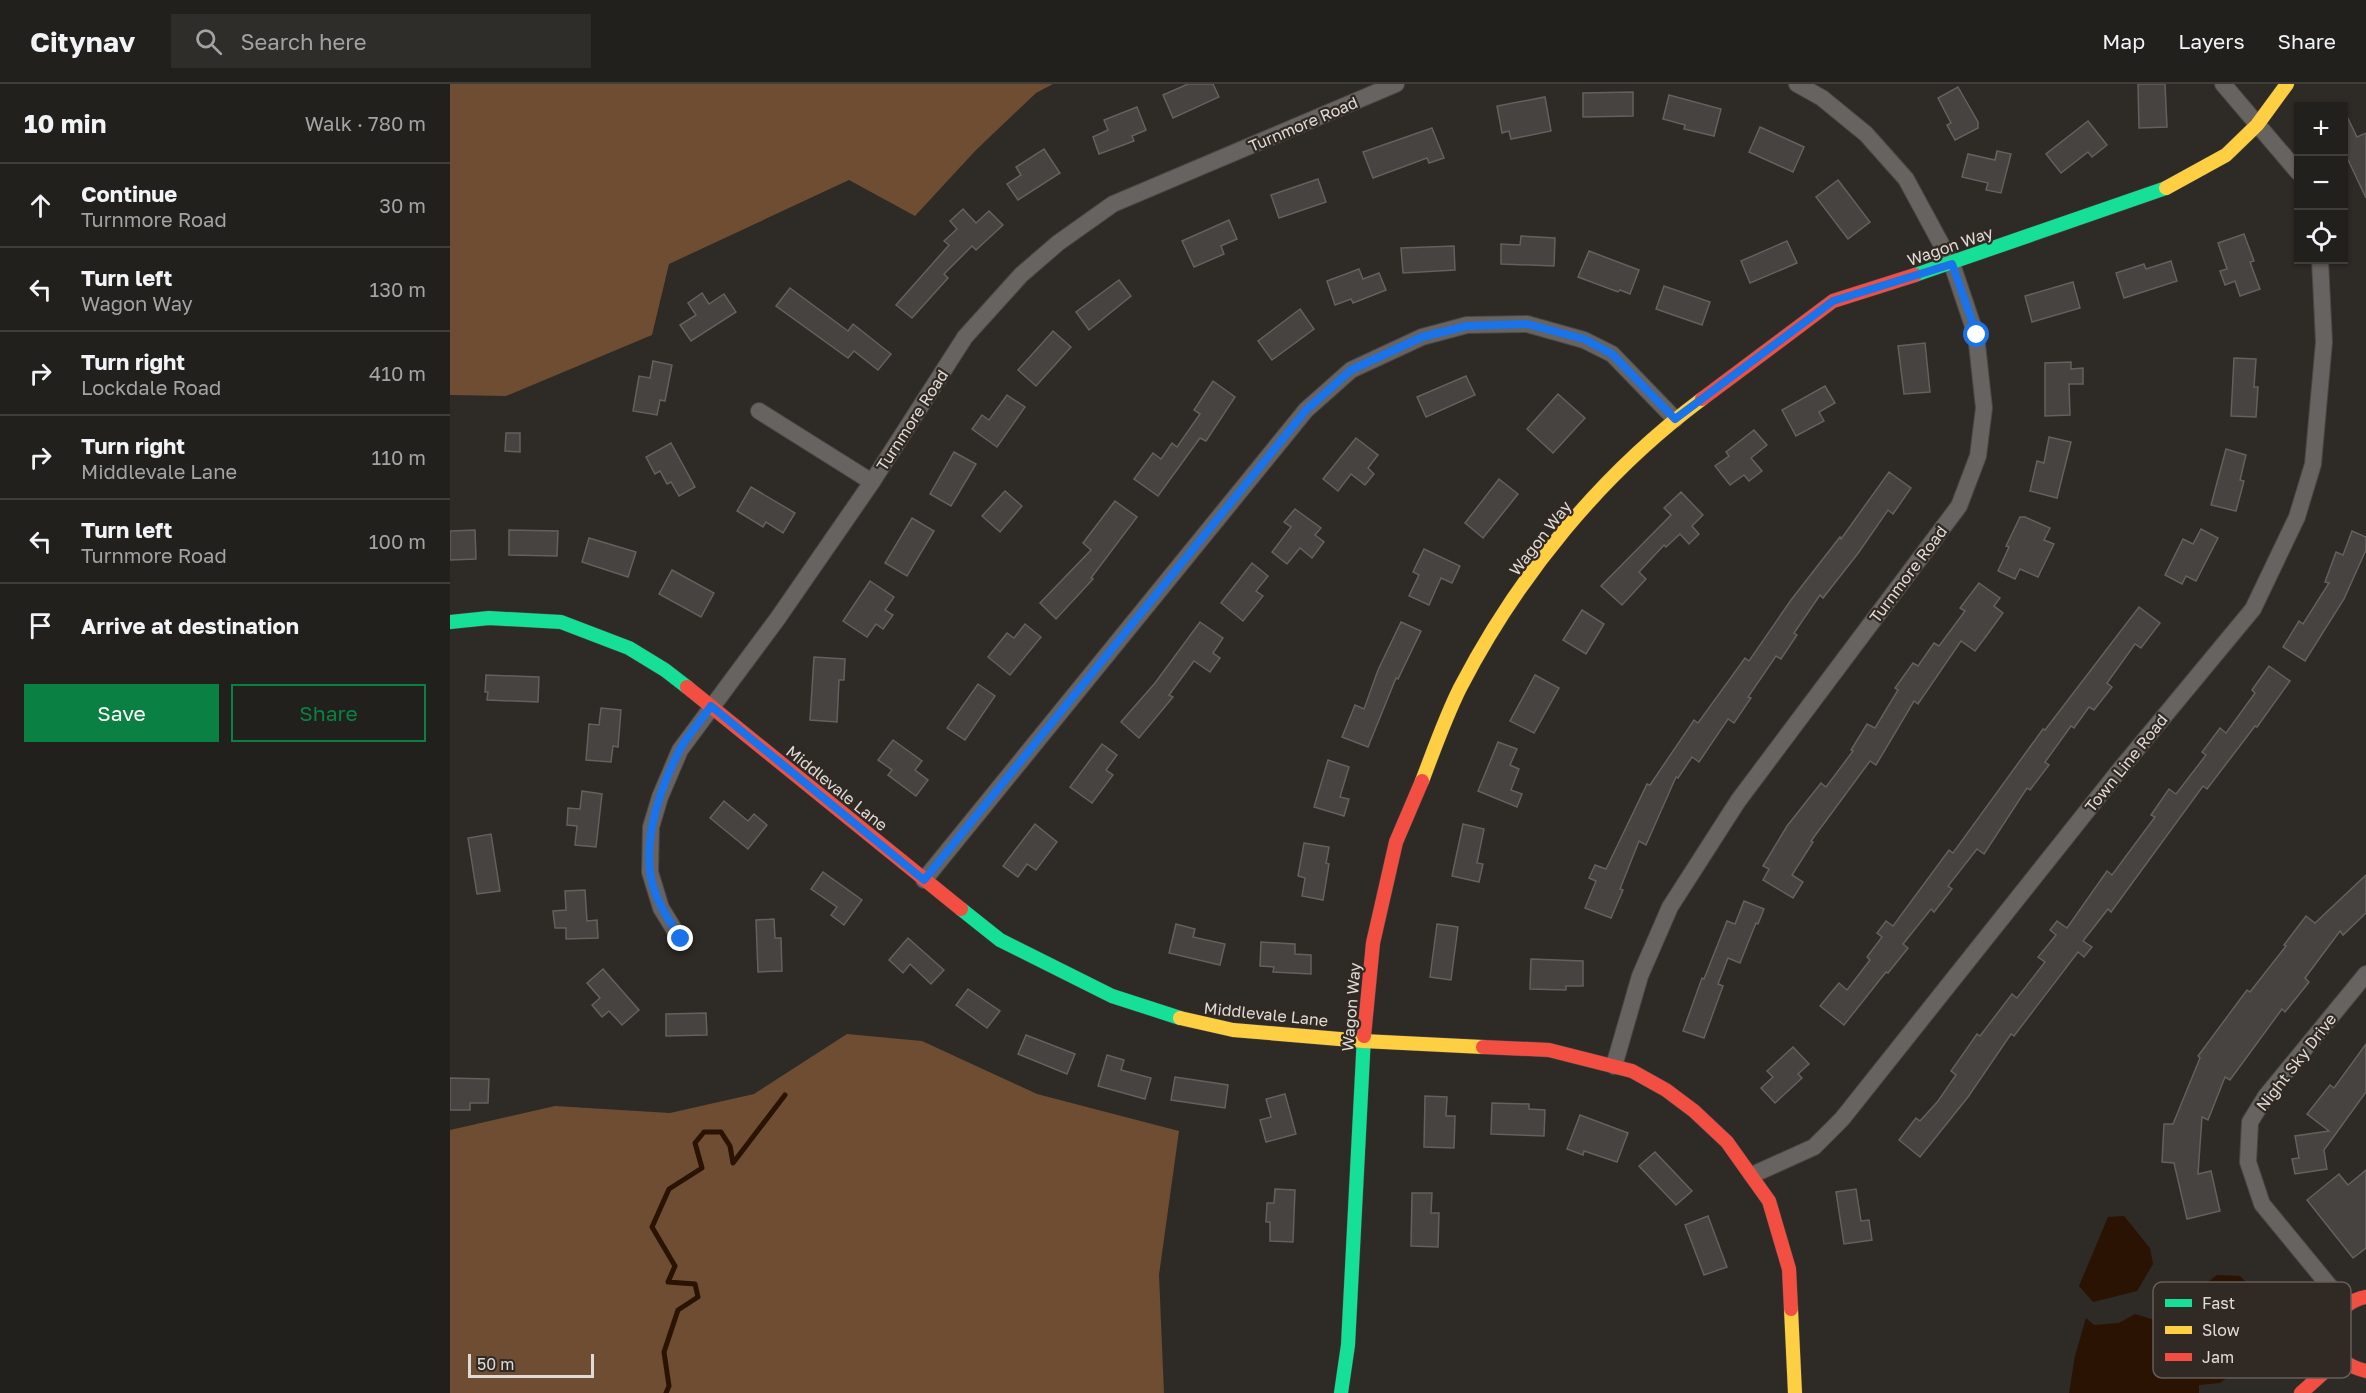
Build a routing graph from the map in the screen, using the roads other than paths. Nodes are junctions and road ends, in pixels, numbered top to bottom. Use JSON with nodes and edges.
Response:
{"nodes":[{"id":1,"x":1396,"y":84,"type":"edge"},
{"id":2,"x":1797,"y":84,"type":"edge"},
{"id":3,"x":2223,"y":84,"type":"edge"},
{"id":4,"x":2287,"y":84,"type":"edge"},
{"id":5,"x":2257,"y":125,"type":"junction"},
{"id":6,"x":2294,"y":167,"type":"edge"},
{"id":7,"x":1952,"y":264,"type":"junction"},
{"id":8,"x":2320,"y":264,"type":"edge"},
{"id":9,"x":759,"y":411,"type":"dead end"},
{"id":10,"x":1675,"y":419,"type":"junction"},
{"id":11,"x":872,"y":482,"type":"junction"},
{"id":12,"x":450,"y":622,"type":"edge"},
{"id":13,"x":711,"y":706,"type":"junction"},
{"id":14,"x":924,"y":880,"type":"junction"},
{"id":15,"x":681,"y":939,"type":"dead end"},
{"id":16,"x":2366,"y":974,"type":"edge"},
{"id":17,"x":1363,"y":1041,"type":"junction"},
{"id":18,"x":1614,"y":1066,"type":"junction"},
{"id":19,"x":1752,"y":1175,"type":"junction"},
{"id":20,"x":2326,"y":1282,"type":"edge"},
{"id":21,"x":2366,"y":1297,"type":"edge"},
{"id":22,"x":2351,"y":1302,"type":"edge"},
{"id":23,"x":2351,"y":1366,"type":"edge"},
{"id":24,"x":2366,"y":1371,"type":"edge"},
{"id":25,"x":2318,"y":1378,"type":"edge"},
{"id":26,"x":1341,"y":1393,"type":"edge"},
{"id":27,"x":1795,"y":1393,"type":"edge"},
{"id":28,"x":2301,"y":1393,"type":"edge"}],
"edges":[{"from":1,"to":11,"type":"street","name":"Turnmore Road"},
{"from":2,"to":7,"type":"street","name":"Turnmore Road"},
{"from":3,"to":5,"type":"street"},
{"from":4,"to":5,"type":"street","name":"Wagon Way"},
{"from":5,"to":6,"type":"street"},
{"from":5,"to":7,"type":"street","name":"Wagon Way"},
{"from":7,"to":10,"type":"street","name":"Wagon Way"},
{"from":7,"to":18,"type":"street","name":"Turnmore Road"},
{"from":8,"to":19,"type":"street","name":"Town Line Road"},
{"from":9,"to":11,"type":"street"},
{"from":10,"to":14,"type":"street"},
{"from":10,"to":17,"type":"street","name":"Wagon Way"},
{"from":11,"to":13,"type":"street","name":"Turnmore Road"},
{"from":12,"to":13,"type":"street","name":"Middlevale Lane"},
{"from":13,"to":14,"type":"street","name":"Middlevale Lane"},
{"from":13,"to":15,"type":"street","name":"Turnmore Road"},
{"from":14,"to":17,"type":"street","name":"Middlevale Lane"},
{"from":16,"to":20,"type":"street","name":"Night Sky Drive"},
{"from":17,"to":18,"type":"street","name":"Middlevale Lane"},
{"from":17,"to":26,"type":"street","name":"Wagon Way"},
{"from":18,"to":19,"type":"street","name":"Middlevale Lane"},
{"from":19,"to":27,"type":"street","name":"Middlevale Lane"},
{"from":21,"to":22,"type":"street"},
{"from":23,"to":24,"type":"street"},
{"from":25,"to":28,"type":"street"}]}
